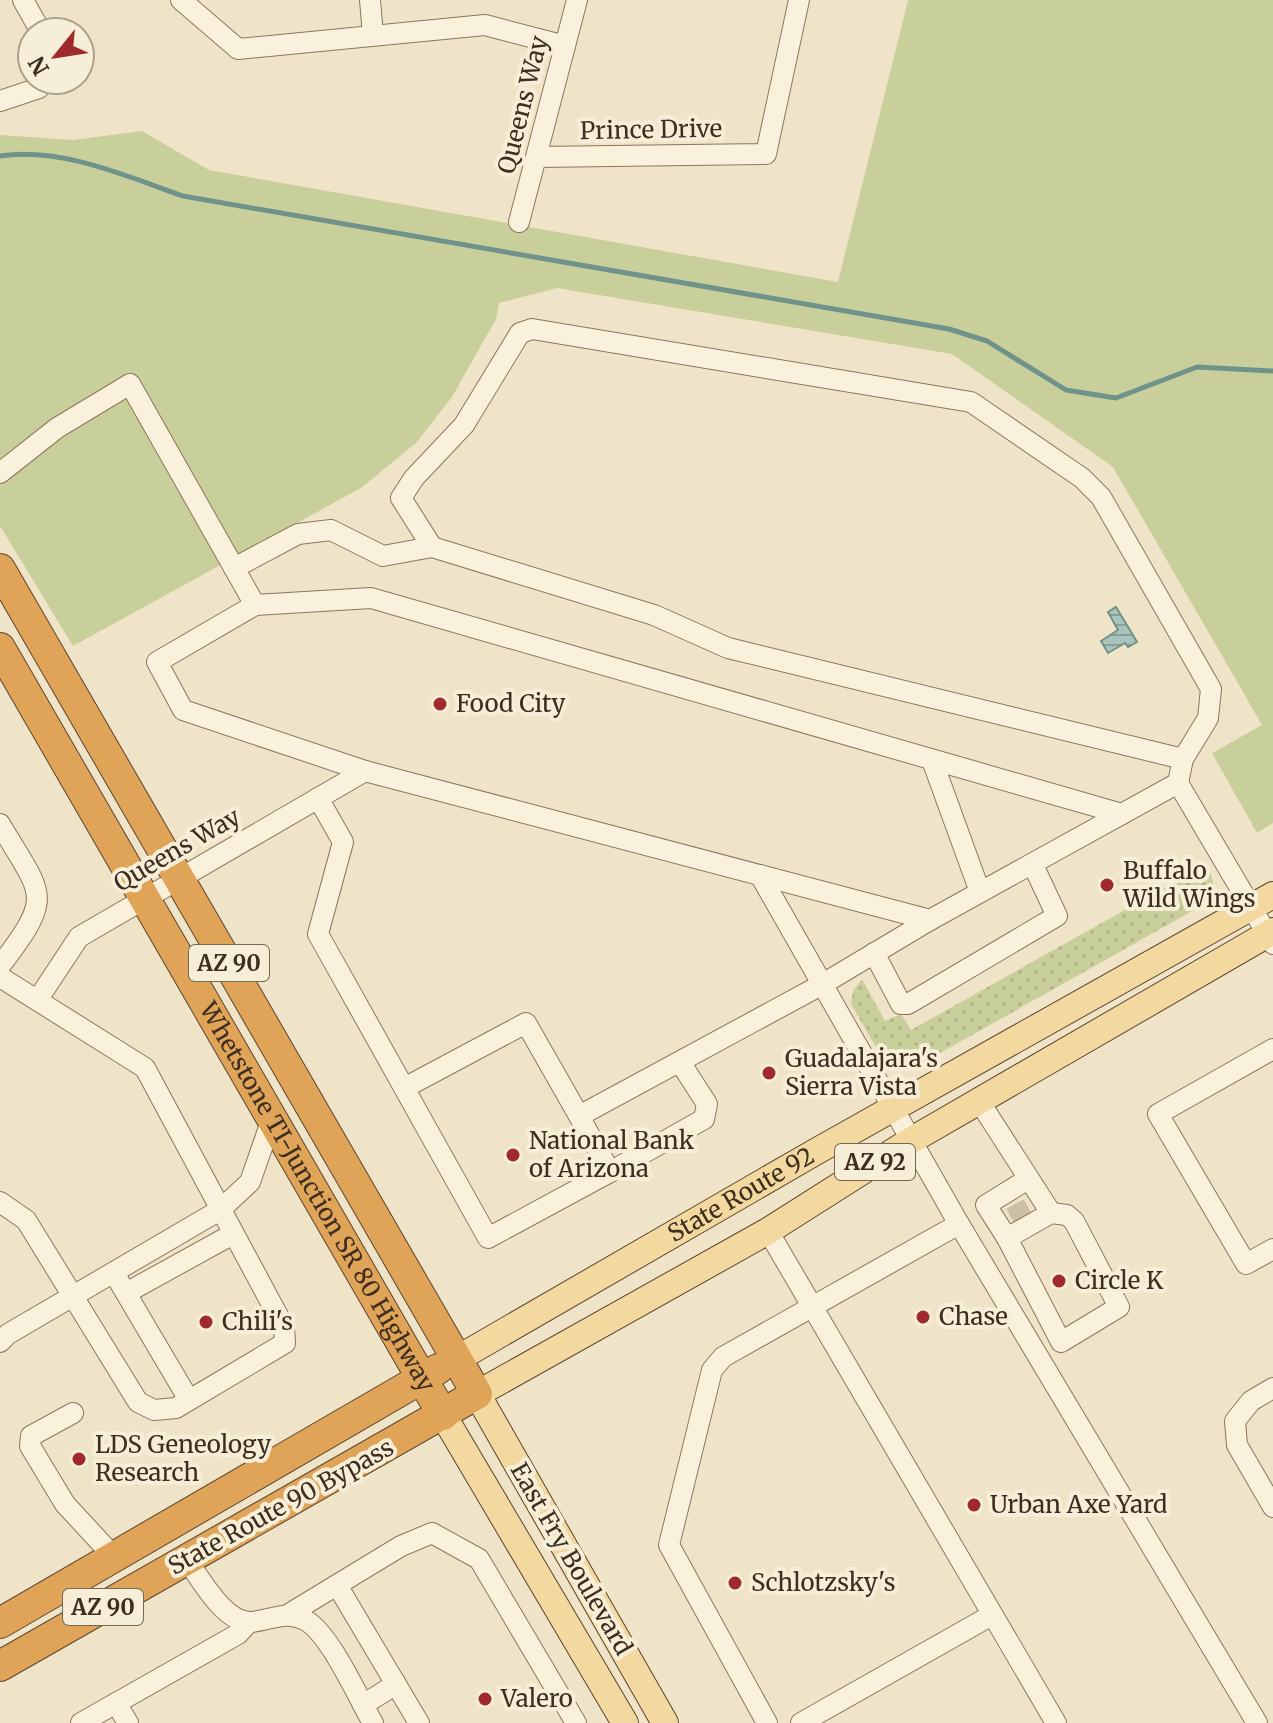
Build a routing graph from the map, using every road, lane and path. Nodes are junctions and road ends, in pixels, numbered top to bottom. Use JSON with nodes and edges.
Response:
{"nodes":[{"id":1,"x":181,"y":0,"type":"edge"},
{"id":2,"x":370,"y":0,"type":"edge"},
{"id":3,"x":577,"y":0,"type":"edge"},
{"id":4,"x":799,"y":0,"type":"edge"},
{"id":5,"x":373,"y":35,"type":"junction"},
{"id":6,"x":565,"y":46,"type":"junction"},
{"id":7,"x":537,"y":157,"type":"junction"},
{"id":8,"x":519,"y":222,"type":"dead end"},
{"id":9,"x":0,"y":473,"type":"edge"},
{"id":10,"x":432,"y":547,"type":"junction"},
{"id":11,"x":234,"y":568,"type":"junction"},
{"id":12,"x":0,"y":569,"type":"edge"},
{"id":13,"x":255,"y":605,"type":"junction"},
{"id":14,"x":0,"y":648,"type":"edge"},
{"id":15,"x":1183,"y":759,"type":"junction"},
{"id":16,"x":932,"y":760,"type":"junction"},
{"id":17,"x":365,"y":771,"type":"junction"},
{"id":18,"x":1178,"y":783,"type":"junction"},
{"id":19,"x":318,"y":798,"type":"junction"},
{"id":20,"x":1122,"y":814,"type":"junction"},
{"id":21,"x":0,"y":824,"type":"edge"},
{"id":22,"x":1033,"y":865,"type":"junction"},
{"id":23,"x":760,"y":875,"type":"junction"},
{"id":24,"x":181,"y":878,"type":"junction"},
{"id":25,"x":980,"y":892,"type":"junction"},
{"id":26,"x":145,"y":898,"type":"junction"},
{"id":27,"x":1262,"y":901,"type":"edge"},
{"id":28,"x":930,"y":920,"type":"junction"},
{"id":29,"x":1271,"y":936,"type":"edge"},
{"id":30,"x":874,"y":953,"type":"junction"},
{"id":31,"x":0,"y":966,"type":"edge"},
{"id":32,"x":0,"y":977,"type":"edge"},
{"id":33,"x":821,"y":985,"type":"junction"},
{"id":34,"x":38,"y":999,"type":"junction"},
{"id":35,"x":1273,"y":1049,"type":"edge"},
{"id":36,"x":680,"y":1062,"type":"junction"},
{"id":37,"x":406,"y":1087,"type":"junction"},
{"id":38,"x":979,"y":1101,"type":"junction"},
{"id":39,"x":892,"y":1109,"type":"junction"},
{"id":40,"x":273,"y":1116,"type":"junction"},
{"id":41,"x":579,"y":1116,"type":"junction"},
{"id":42,"x":910,"y":1141,"type":"junction"},
{"id":43,"x":610,"y":1172,"type":"junction"},
{"id":44,"x":1028,"y":1179,"type":"junction"},
{"id":45,"x":0,"y":1202,"type":"edge"},
{"id":46,"x":220,"y":1210,"type":"junction"},
{"id":47,"x":1018,"y":1210,"type":"junction"},
{"id":48,"x":1051,"y":1213,"type":"junction"},
{"id":49,"x":959,"y":1224,"type":"junction"},
{"id":50,"x":768,"y":1231,"type":"junction"},
{"id":51,"x":233,"y":1234,"type":"junction"},
{"id":52,"x":1007,"y":1238,"type":"junction"},
{"id":53,"x":1273,"y":1249,"type":"edge"},
{"id":54,"x":114,"y":1273,"type":"junction"},
{"id":55,"x":126,"y":1293,"type":"junction"},
{"id":56,"x":75,"y":1297,"type":"junction"},
{"id":57,"x":813,"y":1305,"type":"junction"},
{"id":58,"x":0,"y":1342,"type":"edge"},
{"id":59,"x":457,"y":1359,"type":"junction"},
{"id":60,"x":421,"y":1379,"type":"junction"},
{"id":61,"x":1273,"y":1388,"type":"edge"},
{"id":62,"x":477,"y":1394,"type":"junction"},
{"id":63,"x":189,"y":1400,"type":"junction"},
{"id":64,"x":73,"y":1413,"type":"dead end"},
{"id":65,"x":443,"y":1415,"type":"junction"},
{"id":66,"x":1273,"y":1507,"type":"edge"},
{"id":67,"x":113,"y":1556,"type":"junction"},
{"id":68,"x":186,"y":1559,"type":"junction"},
{"id":69,"x":337,"y":1585,"type":"junction"},
{"id":70,"x":289,"y":1614,"type":"junction"},
{"id":71,"x":992,"y":1615,"type":"junction"},
{"id":72,"x":249,"y":1622,"type":"junction"},
{"id":73,"x":0,"y":1623,"type":"edge"},
{"id":74,"x":0,"y":1666,"type":"edge"},
{"id":75,"x":396,"y":1684,"type":"junction"},
{"id":76,"x":116,"y":1703,"type":"junction"},
{"id":77,"x":368,"y":1714,"type":"edge"},
{"id":78,"x":81,"y":1723,"type":"edge"},
{"id":79,"x":128,"y":1723,"type":"edge"},
{"id":80,"x":419,"y":1723,"type":"edge"},
{"id":81,"x":576,"y":1723,"type":"edge"},
{"id":82,"x":625,"y":1723,"type":"edge"},
{"id":83,"x":665,"y":1723,"type":"edge"},
{"id":84,"x":767,"y":1723,"type":"edge"},
{"id":85,"x":801,"y":1723,"type":"edge"},
{"id":86,"x":1056,"y":1723,"type":"edge"},
{"id":87,"x":1257,"y":1723,"type":"edge"}],
"edges":[{"from":1,"to":5,"type":"street"},
{"from":2,"to":5,"type":"street"},
{"from":3,"to":6,"type":"street","name":"Queens Way"},
{"from":4,"to":7,"type":"street","name":"Prince Drive"},
{"from":5,"to":6,"type":"street"},
{"from":6,"to":7,"type":"street","name":"Queens Way"},
{"from":7,"to":8,"type":"street","name":"Queens Way"},
{"from":9,"to":11,"type":"street"},
{"from":10,"to":11,"type":"street"},
{"from":10,"to":15,"type":"street"},
{"from":10,"to":15,"type":"street"},
{"from":11,"to":13,"type":"street"},
{"from":12,"to":24,"type":"highway","name":"Whetstone TI-Junction SR 80 Highway","number":"AZ 90"},
{"from":13,"to":16,"type":"street"},
{"from":13,"to":17,"type":"street"},
{"from":14,"to":26,"type":"highway","name":"Whetstone TI-Junction SR 80 Highway","number":"AZ 90"},
{"from":15,"to":18,"type":"street"},
{"from":16,"to":20,"type":"street"},
{"from":16,"to":25,"type":"street"},
{"from":17,"to":19,"type":"street","name":"Queens Way"},
{"from":17,"to":23,"type":"street"},
{"from":18,"to":20,"type":"street"},
{"from":18,"to":27,"type":"street"},
{"from":19,"to":24,"type":"street","name":"Queens Way"},
{"from":19,"to":37,"type":"street"},
{"from":20,"to":22,"type":"street"},
{"from":21,"to":31,"type":"street"},
{"from":22,"to":25,"type":"street"},
{"from":22,"to":30,"type":"street"},
{"from":23,"to":28,"type":"street"},
{"from":23,"to":33,"type":"street"},
{"from":24,"to":26,"type":"street","name":"Queens Way"},
{"from":24,"to":59,"type":"highway","name":"Whetstone TI-Junction SR 80 Highway","number":"AZ 90"},
{"from":25,"to":28,"type":"street"},
{"from":26,"to":34,"type":"street","name":"Queens Way"},
{"from":26,"to":40,"type":"highway","name":"Whetstone TI-Junction SR 80 Highway","number":"AZ 90"},
{"from":27,"to":29,"type":"street"},
{"from":27,"to":39,"type":"main road","name":"State Route 92","number":"AZ 92"},
{"from":28,"to":30,"type":"street"},
{"from":29,"to":38,"type":"main road","name":"State Route 92","number":"AZ 92"},
{"from":30,"to":33,"type":"street"},
{"from":32,"to":34,"type":"street"},
{"from":33,"to":36,"type":"street"},
{"from":33,"to":39,"type":"street"},
{"from":34,"to":46,"type":"street"},
{"from":35,"to":53,"type":"street"},
{"from":36,"to":41,"type":"street"},
{"from":36,"to":43,"type":"street"},
{"from":37,"to":41,"type":"street"},
{"from":37,"to":43,"type":"street"},
{"from":38,"to":42,"type":"main road","name":"State Route 92","number":"AZ 92"},
{"from":38,"to":44,"type":"street"},
{"from":39,"to":42,"type":"street"},
{"from":39,"to":59,"type":"main road","name":"State Route 92","number":"AZ 92"},
{"from":40,"to":46,"type":"street"},
{"from":40,"to":60,"type":"highway","name":"Whetstone TI-Junction SR 80 Highway","number":"AZ 90"},
{"from":41,"to":43,"type":"street"},
{"from":42,"to":49,"type":"street"},
{"from":42,"to":50,"type":"main road","name":"State Route 92","number":"AZ 92"},
{"from":44,"to":47,"type":"street"},
{"from":44,"to":48,"type":"street"},
{"from":45,"to":56,"type":"street"},
{"from":46,"to":51,"type":"street"},
{"from":46,"to":54,"type":"street"},
{"from":47,"to":48,"type":"street"},
{"from":47,"to":52,"type":"street"},
{"from":47,"to":52,"type":"street"},
{"from":48,"to":52,"type":"street"},
{"from":49,"to":57,"type":"street"},
{"from":49,"to":87,"type":"street"},
{"from":50,"to":57,"type":"street"},
{"from":50,"to":62,"type":"main road","name":"State Route 92","number":"AZ 92"},
{"from":51,"to":55,"type":"street"},
{"from":51,"to":63,"type":"street"},
{"from":54,"to":55,"type":"street"},
{"from":54,"to":56,"type":"street"},
{"from":55,"to":63,"type":"street"},
{"from":56,"to":58,"type":"street"},
{"from":56,"to":63,"type":"street"},
{"from":57,"to":71,"type":"street"},
{"from":57,"to":84,"type":"street"},
{"from":59,"to":60,"type":"highway","name":"State Route 92","number":"AZ 92"},
{"from":59,"to":62,"type":"highway","name":"Whetstone TI-Junction SR 80 Highway","number":"AZ 90"},
{"from":60,"to":65,"type":"highway","name":"Whetstone TI-Junction SR 80 Highway","number":"AZ 90"},
{"from":60,"to":67,"type":"highway","name":"State Route 90 Bypass","number":"AZ 90"},
{"from":61,"to":66,"type":"street"},
{"from":62,"to":65,"type":"highway","name":"State Route 90 Bypass","number":"AZ 90"},
{"from":62,"to":83,"type":"main road","name":"East Fry Boulevard"},
{"from":64,"to":67,"type":"street"},
{"from":65,"to":68,"type":"highway","name":"State Route 90 Bypass","number":"AZ 90"},
{"from":65,"to":82,"type":"main road","name":"East Fry Boulevard"},
{"from":67,"to":73,"type":"highway","name":"State Route 90 Bypass","number":"AZ 90"},
{"from":68,"to":72,"type":"street"},
{"from":68,"to":74,"type":"highway","name":"State Route 90 Bypass","number":"AZ 90"},
{"from":69,"to":70,"type":"street"},
{"from":69,"to":75,"type":"street"},
{"from":69,"to":81,"type":"street"},
{"from":70,"to":72,"type":"street"},
{"from":70,"to":77,"type":"street"},
{"from":71,"to":85,"type":"street"},
{"from":71,"to":86,"type":"street"},
{"from":72,"to":76,"type":"street"},
{"from":75,"to":77,"type":"street"},
{"from":75,"to":80,"type":"street"},
{"from":76,"to":78,"type":"street"},
{"from":76,"to":79,"type":"street"}]}
